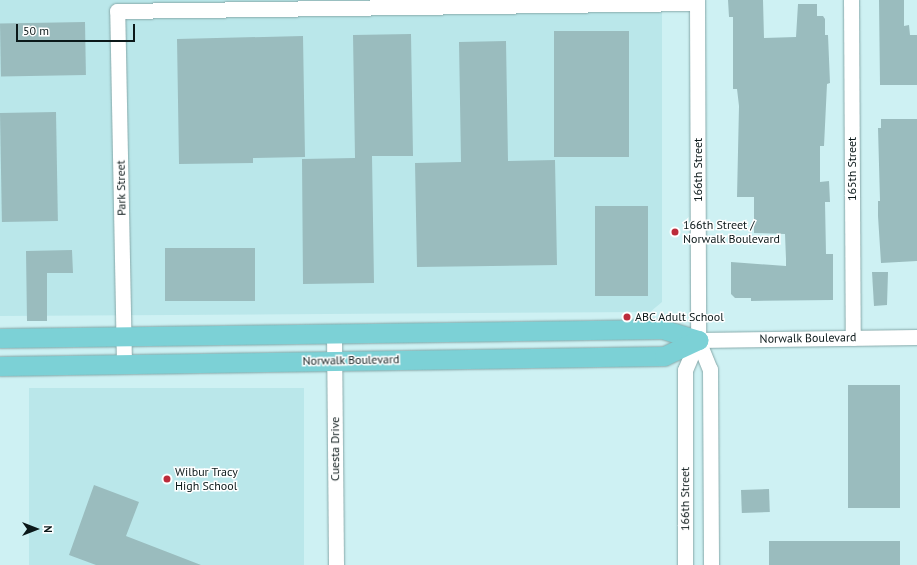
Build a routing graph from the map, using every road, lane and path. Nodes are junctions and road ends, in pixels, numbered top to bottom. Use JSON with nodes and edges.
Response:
{"nodes":[{"id":1,"x":851,"y":0,"type":"edge"},
{"id":2,"x":697,"y":2,"type":"edge"},
{"id":3,"x":334,"y":333,"type":"junction"},
{"id":4,"x":124,"y":336,"type":"junction"},
{"id":5,"x":917,"y":336,"type":"edge"},
{"id":6,"x":0,"y":338,"type":"edge"},
{"id":7,"x":853,"y":338,"type":"junction"},
{"id":8,"x":698,"y":340,"type":"junction"},
{"id":9,"x":335,"y":361,"type":"junction"},
{"id":10,"x":124,"y":364,"type":"junction"},
{"id":11,"x":0,"y":366,"type":"edge"},
{"id":12,"x":336,"y":565,"type":"edge"},
{"id":13,"x":685,"y":565,"type":"edge"},
{"id":14,"x":711,"y":565,"type":"edge"}],
"edges":[{"from":1,"to":7,"type":"street","name":"165th Street"},
{"from":2,"to":4,"type":"street","name":"Park Street"},
{"from":2,"to":8,"type":"street","name":"166th Street"},
{"from":3,"to":4,"type":"main road","name":"Norwalk Boulevard"},
{"from":3,"to":8,"type":"main road","name":"Norwalk Boulevard"},
{"from":3,"to":9,"type":"street","name":"Cuesta Drive"},
{"from":4,"to":6,"type":"main road","name":"Norwalk Boulevard"},
{"from":4,"to":10,"type":"street","name":"Park Street"},
{"from":5,"to":7,"type":"street","name":"Norwalk Boulevard"},
{"from":7,"to":8,"type":"street","name":"Norwalk Boulevard"},
{"from":8,"to":9,"type":"main road","name":"Norwalk Boulevard"},
{"from":8,"to":13,"type":"street","name":"166th Street"},
{"from":8,"to":14,"type":"street","name":"166th Street"},
{"from":9,"to":10,"type":"main road","name":"Norwalk Boulevard"},
{"from":9,"to":12,"type":"street","name":"Cuesta Drive"},
{"from":10,"to":11,"type":"main road","name":"Norwalk Boulevard"}]}
